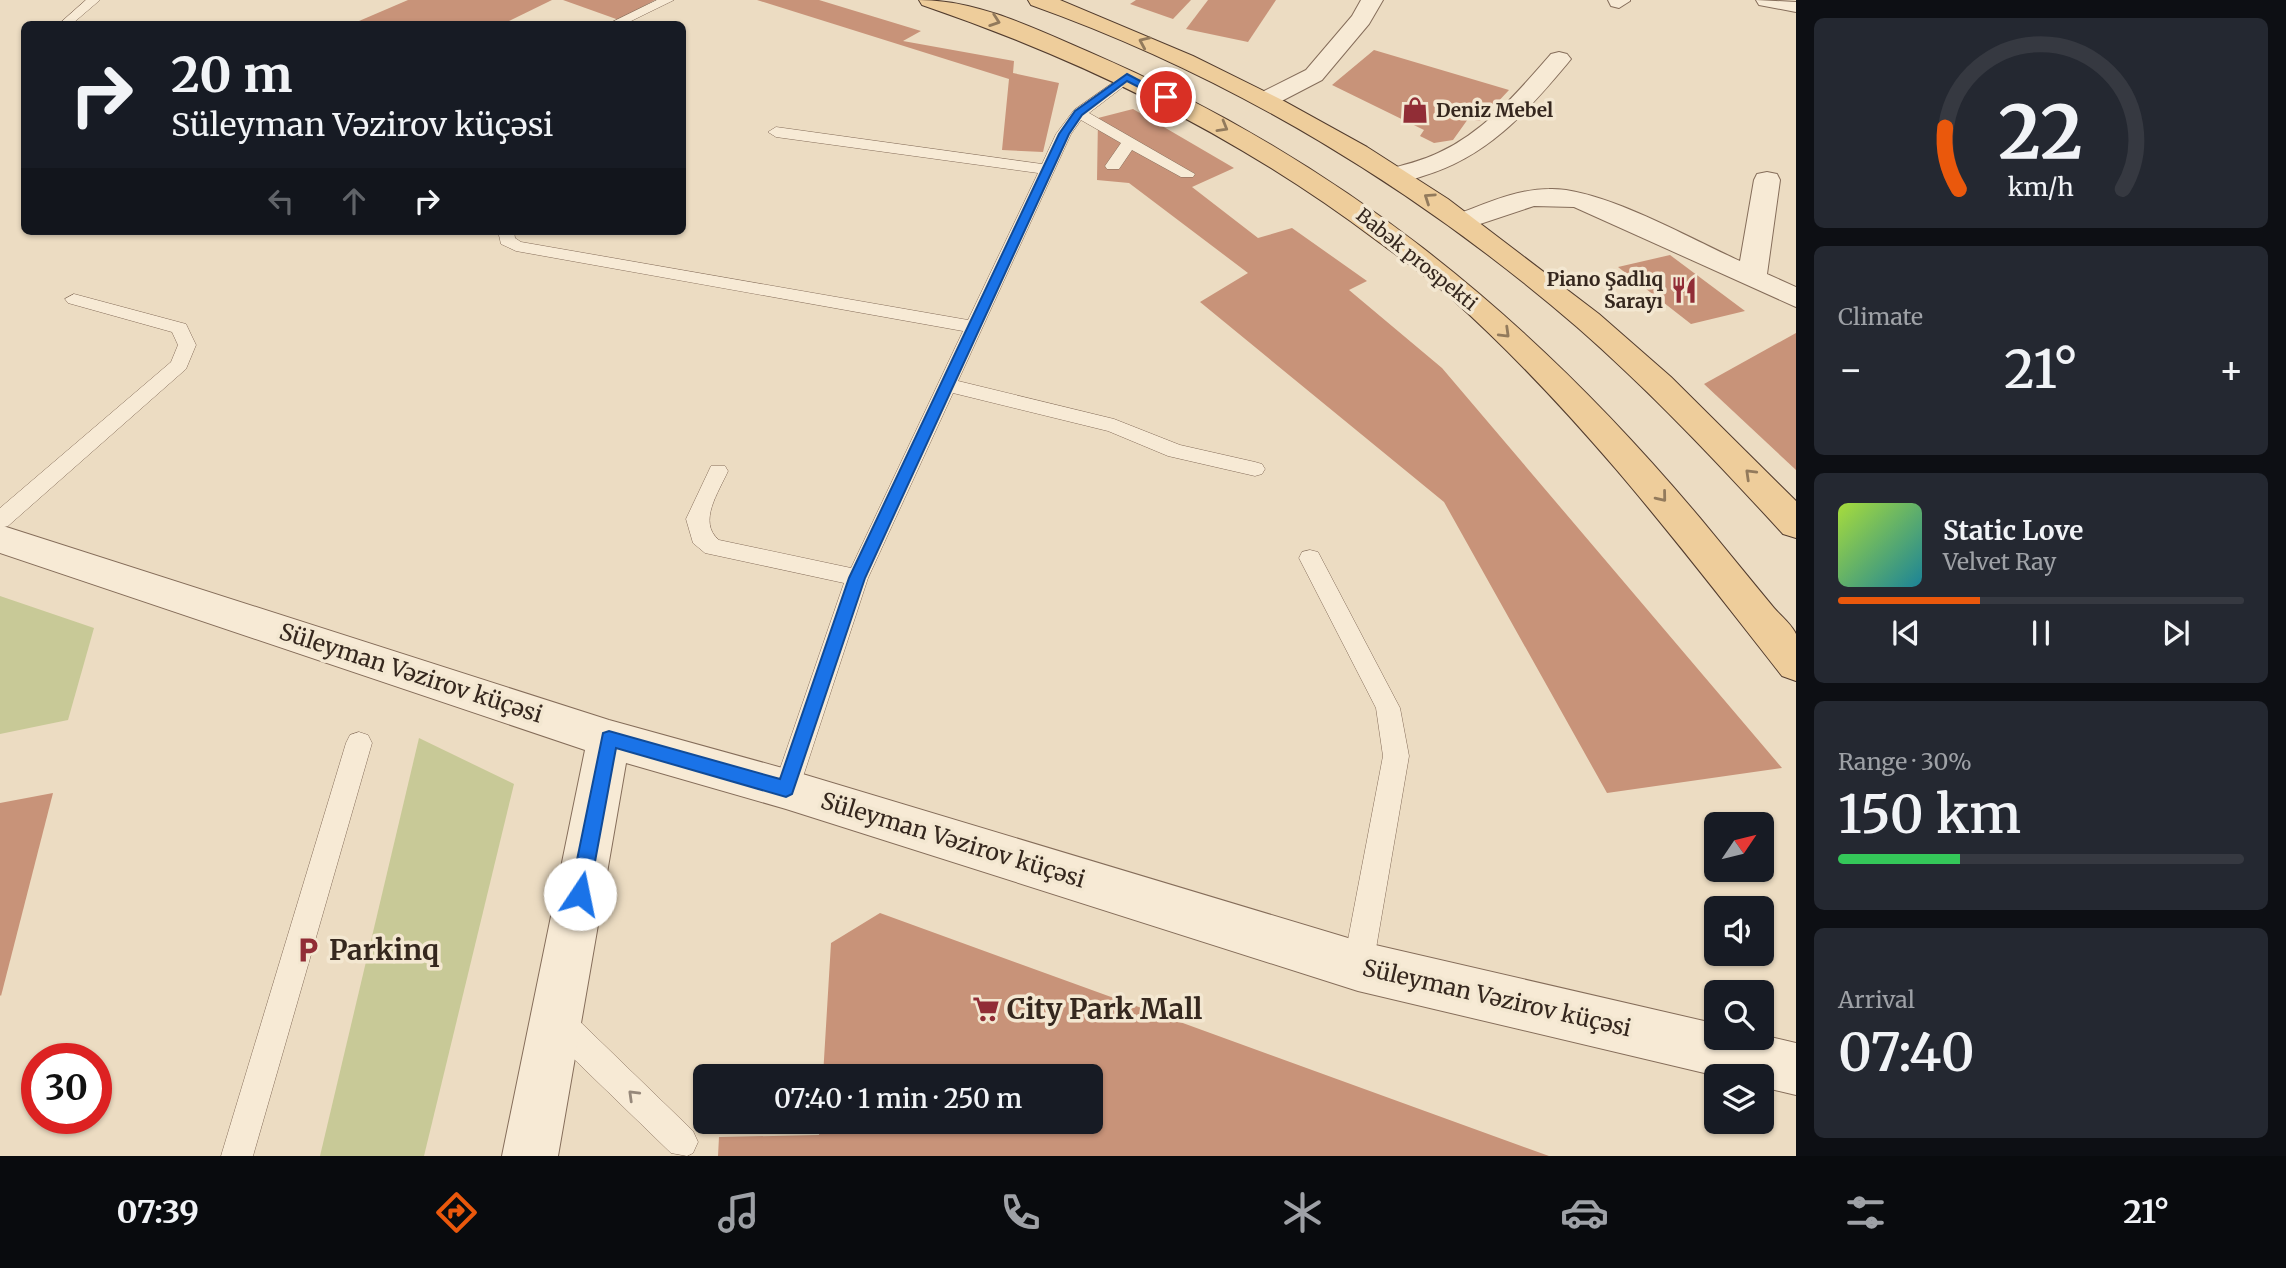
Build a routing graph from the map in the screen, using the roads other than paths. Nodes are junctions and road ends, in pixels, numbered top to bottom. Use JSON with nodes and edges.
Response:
{"nodes":[{"id":1,"x":94,"y":0,"type":"edge"},
{"id":2,"x":668,"y":0,"type":"edge"},
{"id":3,"x":930,"y":0,"type":"edge"},
{"id":4,"x":1039,"y":0,"type":"edge"},
{"id":5,"x":1371,"y":0,"type":"edge"},
{"id":6,"x":1767,"y":0,"type":"edge"},
{"id":7,"x":1791,"y":7,"type":"dead end"},
{"id":8,"x":69,"y":21,"type":"edge"},
{"id":9,"x":622,"y":21,"type":"edge"},
{"id":10,"x":1559,"y":59,"type":"dead end"},
{"id":11,"x":1127,"y":77,"type":"junction"},
{"id":12,"x":1265,"y":100,"type":"junction"},
{"id":13,"x":1079,"y":113,"type":"junction"},
{"id":14,"x":776,"y":132,"type":"dead end"},
{"id":15,"x":1130,"y":142,"type":"junction"},
{"id":16,"x":1113,"y":166,"type":"dead end"},
{"id":17,"x":1049,"y":170,"type":"junction"},
{"id":18,"x":1187,"y":174,"type":"dead end"},
{"id":19,"x":1396,"y":176,"type":"junction"},
{"id":20,"x":1768,"y":180,"type":"dead end"},
{"id":21,"x":1465,"y":222,"type":"junction"},
{"id":22,"x":506,"y":235,"type":"edge"},
{"id":23,"x":1752,"y":278,"type":"junction"},
{"id":24,"x":1796,"y":298,"type":"edge"},
{"id":25,"x":74,"y":299,"type":"dead end"},
{"id":26,"x":975,"y":327,"type":"junction"},
{"id":27,"x":948,"y":385,"type":"junction"},
{"id":28,"x":1255,"y":469,"type":"dead end"},
{"id":29,"x":718,"y":471,"type":"dead end"},
{"id":30,"x":0,"y":520,"type":"edge"},
{"id":31,"x":1796,"y":524,"type":"edge"},
{"id":32,"x":0,"y":539,"type":"edge"},
{"id":33,"x":1310,"y":558,"type":"dead end"},
{"id":34,"x":857,"y":578,"type":"junction"},
{"id":35,"x":1796,"y":664,"type":"edge"},
{"id":36,"x":609,"y":738,"type":"junction"},
{"id":37,"x":359,"y":743,"type":"dead end"},
{"id":38,"x":786,"y":789,"type":"junction"},
{"id":39,"x":1358,"y":966,"type":"junction"},
{"id":40,"x":556,"y":1019,"type":"junction"},
{"id":41,"x":1796,"y":1069,"type":"edge"},
{"id":42,"x":682,"y":1142,"type":"dead end"},
{"id":43,"x":237,"y":1156,"type":"edge"},
{"id":44,"x":530,"y":1156,"type":"edge"}],
"edges":[{"from":1,"to":8,"type":"lane"},
{"from":2,"to":9,"type":"lane"},
{"from":3,"to":11,"type":"main road","name":"Babək prospekti","one_way":true},
{"from":12,"to":4,"type":"main road","one_way":true},
{"from":5,"to":12,"type":"street"},
{"from":6,"to":7,"type":"street"},
{"from":10,"to":19,"type":"street"},
{"from":11,"to":13,"type":"lane"},
{"from":11,"to":35,"type":"main road","name":"Babək prospekti","one_way":true},
{"from":12,"to":19,"type":"main road"},
{"from":13,"to":15,"type":"lane"},
{"from":13,"to":17,"type":"lane"},
{"from":14,"to":17,"type":"lane"},
{"from":15,"to":16,"type":"lane"},
{"from":15,"to":18,"type":"lane"},
{"from":17,"to":26,"type":"lane"},
{"from":21,"to":19,"type":"main road","one_way":true},
{"from":20,"to":23,"type":"street"},
{"from":21,"to":23,"type":"street"},
{"from":31,"to":21,"type":"main road","one_way":true},
{"from":22,"to":26,"type":"lane"},
{"from":23,"to":24,"type":"street"},
{"from":25,"to":30,"type":"lane"},
{"from":26,"to":27,"type":"lane"},
{"from":27,"to":28,"type":"lane"},
{"from":27,"to":34,"type":"lane"},
{"from":29,"to":34,"type":"lane"},
{"from":32,"to":36,"type":"street","name":"Süleyman Vəzirov küçəsi"},
{"from":33,"to":39,"type":"lane"},
{"from":34,"to":38,"type":"lane"},
{"from":36,"to":38,"type":"street","name":"Süleyman Vəzirov küçəsi"},
{"from":36,"to":40,"type":"street"},
{"from":37,"to":43,"type":"lane"},
{"from":38,"to":39,"type":"street","name":"Süleyman Vəzirov küçəsi"},
{"from":39,"to":41,"type":"street","name":"Süleyman Vəzirov küçəsi"},
{"from":42,"to":40,"type":"lane","one_way":true},
{"from":40,"to":44,"type":"street"}]}
